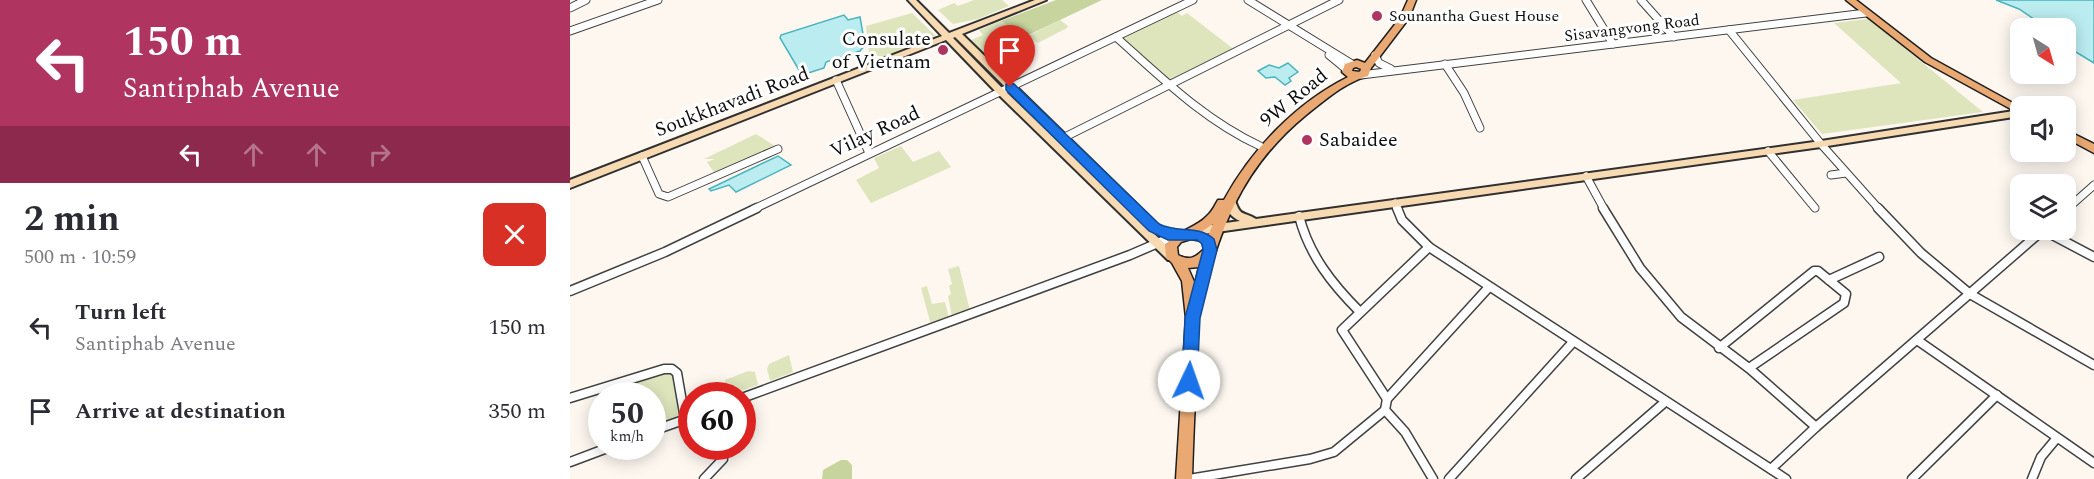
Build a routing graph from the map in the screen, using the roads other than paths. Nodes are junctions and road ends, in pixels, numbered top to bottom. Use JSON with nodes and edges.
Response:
{"nodes":[{"id":1,"x":586,"y":0,"type":"edge"},
{"id":2,"x":658,"y":0,"type":"edge"},
{"id":3,"x":912,"y":0,"type":"edge"},
{"id":4,"x":921,"y":0,"type":"edge"},
{"id":5,"x":1042,"y":0,"type":"edge"},
{"id":6,"x":1193,"y":0,"type":"edge"},
{"id":7,"x":1248,"y":0,"type":"edge"},
{"id":8,"x":1339,"y":0,"type":"edge"},
{"id":9,"x":1412,"y":0,"type":"edge"},
{"id":10,"x":1586,"y":0,"type":"edge"},
{"id":11,"x":1641,"y":0,"type":"edge"},
{"id":12,"x":1850,"y":0,"type":"edge"},
{"id":13,"x":570,"y":8,"type":"edge"},
{"id":14,"x":1866,"y":13,"type":"junction"},
{"id":15,"x":1288,"y":26,"type":"junction"},
{"id":16,"x":1729,"y":30,"type":"junction"},
{"id":17,"x":570,"y":31,"type":"edge"},
{"id":18,"x":1393,"y":32,"type":"junction"},
{"id":19,"x":952,"y":35,"type":"junction"},
{"id":20,"x":1116,"y":37,"type":"junction"},
{"id":21,"x":1674,"y":37,"type":"junction"},
{"id":22,"x":1613,"y":44,"type":"junction"},
{"id":23,"x":1375,"y":55,"type":"junction"},
{"id":24,"x":1445,"y":64,"type":"junction"},
{"id":25,"x":1350,"y":67,"type":"junction"},
{"id":26,"x":1391,"y":69,"type":"junction"},
{"id":27,"x":1401,"y":70,"type":"junction"},
{"id":28,"x":1363,"y":72,"type":"junction"},
{"id":29,"x":836,"y":80,"type":"junction"},
{"id":30,"x":1170,"y":85,"type":"junction"},
{"id":31,"x":1010,"y":87,"type":"junction"},
{"id":32,"x":1000,"y":92,"type":"junction"},
{"id":33,"x":2010,"y":106,"type":"edge"},
{"id":34,"x":2010,"y":114,"type":"edge"},
{"id":35,"x":1480,"y":128,"type":"dead end"},
{"id":36,"x":1061,"y":139,"type":"junction"},
{"id":37,"x":2076,"y":140,"type":"edge"},
{"id":38,"x":1821,"y":144,"type":"junction"},
{"id":39,"x":1260,"y":146,"type":"junction"},
{"id":40,"x":778,"y":149,"type":"dead end"},
{"id":41,"x":2094,"y":149,"type":"edge"},
{"id":42,"x":1768,"y":151,"type":"junction"},
{"id":43,"x":869,"y":153,"type":"junction"},
{"id":44,"x":642,"y":156,"type":"junction"},
{"id":45,"x":1846,"y":173,"type":"junction"},
{"id":46,"x":1831,"y":175,"type":"dead end"},
{"id":47,"x":1587,"y":176,"type":"junction"},
{"id":48,"x":1237,"y":182,"type":"junction"},
{"id":49,"x":570,"y":184,"type":"edge"},
{"id":50,"x":2094,"y":185,"type":"edge"},
{"id":51,"x":1230,"y":201,"type":"junction"},
{"id":52,"x":2076,"y":201,"type":"edge"},
{"id":53,"x":1395,"y":203,"type":"junction"},
{"id":54,"x":1815,"y":208,"type":"dead end"},
{"id":55,"x":1299,"y":216,"type":"junction"},
{"id":56,"x":1257,"y":222,"type":"junction"},
{"id":57,"x":1218,"y":227,"type":"junction"},
{"id":58,"x":1186,"y":234,"type":"junction"},
{"id":59,"x":2032,"y":240,"type":"edge"},
{"id":60,"x":2062,"y":240,"type":"edge"},
{"id":61,"x":1157,"y":242,"type":"junction"},
{"id":62,"x":1429,"y":247,"type":"junction"},
{"id":63,"x":1209,"y":252,"type":"junction"},
{"id":64,"x":1878,"y":257,"type":"dead end"},
{"id":65,"x":2094,"y":257,"type":"edge"},
{"id":66,"x":1175,"y":259,"type":"junction"},
{"id":67,"x":1829,"y":280,"type":"junction"},
{"id":68,"x":1489,"y":287,"type":"junction"},
{"id":69,"x":570,"y":291,"type":"edge"},
{"id":70,"x":1970,"y":294,"type":"junction"},
{"id":71,"x":1360,"y":312,"type":"junction"},
{"id":72,"x":1192,"y":318,"type":"junction"},
{"id":73,"x":1917,"y":340,"type":"junction"},
{"id":74,"x":1573,"y":342,"type":"junction"},
{"id":75,"x":1719,"y":348,"type":"junction"},
{"id":76,"x":2094,"y":365,"type":"edge"},
{"id":77,"x":1749,"y":368,"type":"junction"},
{"id":78,"x":679,"y":382,"type":"edge"},
{"id":79,"x":756,"y":393,"type":"edge"},
{"id":80,"x":1997,"y":395,"type":"junction"},
{"id":81,"x":570,"y":398,"type":"edge"},
{"id":82,"x":1387,"y":399,"type":"junction"},
{"id":83,"x":1665,"y":402,"type":"junction"},
{"id":84,"x":1385,"y":410,"type":"junction"},
{"id":85,"x":1816,"y":427,"type":"junction"},
{"id":86,"x":2056,"y":439,"type":"junction"},
{"id":87,"x":588,"y":455,"type":"edge"},
{"id":88,"x":722,"y":460,"type":"edge"},
{"id":89,"x":570,"y":462,"type":"edge"},
{"id":90,"x":2094,"y":463,"type":"edge"},
{"id":91,"x":1771,"y":469,"type":"junction"},
{"id":92,"x":704,"y":479,"type":"edge"},
{"id":93,"x":1187,"y":479,"type":"edge"},
{"id":94,"x":1433,"y":479,"type":"edge"},
{"id":95,"x":1449,"y":479,"type":"edge"},
{"id":96,"x":1576,"y":479,"type":"edge"},
{"id":97,"x":1786,"y":479,"type":"edge"},
{"id":98,"x":1912,"y":479,"type":"edge"},
{"id":99,"x":2032,"y":479,"type":"edge"}],
"edges":[{"from":1,"to":13,"type":"street"},
{"from":2,"to":17,"type":"street"},
{"from":3,"to":19,"type":"street"},
{"from":4,"to":19,"type":"street"},
{"from":5,"to":19,"type":"street","name":"Soukkhavadi Road"},
{"from":6,"to":20,"type":"street","name":"Vilay Road"},
{"from":7,"to":15,"type":"street"},
{"from":8,"to":15,"type":"street"},
{"from":9,"to":18,"type":"main road","name":"9W Road"},
{"from":10,"to":22,"type":"street"},
{"from":11,"to":21,"type":"street"},
{"from":12,"to":14,"type":"main road"},
{"from":14,"to":16,"type":"street","name":"Sisavangvong Road"},
{"from":14,"to":33,"type":"main road"},
{"from":15,"to":25,"type":"street"},
{"from":15,"to":30,"type":"street"},
{"from":16,"to":21,"type":"street","name":"Sisavangvong Road"},
{"from":16,"to":38,"type":"street"},
{"from":18,"to":23,"type":"main road","name":"9W Road"},
{"from":18,"to":25,"type":"main road","name":"9W Road"},
{"from":19,"to":29,"type":"street","name":"Soukkhavadi Road"},
{"from":19,"to":31,"type":"street"},
{"from":19,"to":32,"type":"street"},
{"from":20,"to":30,"type":"street"},
{"from":20,"to":31,"type":"street","name":"Vilay Road"},
{"from":21,"to":22,"type":"street","name":"Sisavangvong Road"},
{"from":22,"to":24,"type":"street","name":"Sisavangvong Road"},
{"from":23,"to":26,"type":"street"},
{"from":23,"to":28,"type":"main road","name":"9W Road"},
{"from":24,"to":27,"type":"street","name":"Sisavangvong Road"},
{"from":24,"to":35,"type":"street"},
{"from":25,"to":28,"type":"main road"},
{"from":25,"to":39,"type":"main road","name":"9W Road"},
{"from":26,"to":27,"type":"street","name":"Sisavangvong Road"},
{"from":26,"to":28,"type":"street","name":"Sisavangvong Road"},
{"from":27,"to":28,"type":"street","name":"Sisavangvong Road"},
{"from":28,"to":48,"type":"main road","name":"9W Road"},
{"from":29,"to":43,"type":"street"},
{"from":29,"to":44,"type":"street","name":"Soukkhavadi Road"},
{"from":30,"to":36,"type":"street"},
{"from":30,"to":39,"type":"street"},
{"from":31,"to":32,"type":"street","name":"Vilay Road"},
{"from":31,"to":36,"type":"street"},
{"from":32,"to":43,"type":"street","name":"Vilay Road"},
{"from":32,"to":61,"type":"street"},
{"from":34,"to":38,"type":"street"},
{"from":36,"to":58,"type":"street"},
{"from":37,"to":41,"type":"main road"},
{"from":38,"to":42,"type":"street"},
{"from":38,"to":45,"type":"street"},
{"from":39,"to":48,"type":"main road","name":"9W Road"},
{"from":40,"to":44,"type":"street"},
{"from":42,"to":47,"type":"street"},
{"from":42,"to":54,"type":"street"},
{"from":43,"to":69,"type":"street","name":"Vilay Road"},
{"from":44,"to":49,"type":"street","name":"Soukkhavadi Road"},
{"from":45,"to":46,"type":"street"},
{"from":45,"to":70,"type":"street"},
{"from":47,"to":53,"type":"street"},
{"from":47,"to":75,"type":"street"},
{"from":48,"to":51,"type":"main road","name":"9W Road"},
{"from":48,"to":58,"type":"main road","name":"9W Road"},
{"from":50,"to":52,"type":"street"},
{"from":51,"to":56,"type":"street"},
{"from":51,"to":57,"type":"main road","name":"9W Road"},
{"from":53,"to":55,"type":"street"},
{"from":53,"to":62,"type":"street"},
{"from":55,"to":56,"type":"street"},
{"from":55,"to":71,"type":"street"},
{"from":56,"to":57,"type":"street"},
{"from":57,"to":58,"type":"street"},
{"from":57,"to":63,"type":"main road","name":"9W Road"},
{"from":58,"to":61,"type":"street"},
{"from":58,"to":63,"type":"main road"},
{"from":58,"to":66,"type":"main road","name":"9W Road"},
{"from":59,"to":70,"type":"street"},
{"from":60,"to":65,"type":"street"},
{"from":61,"to":66,"type":"street"},
{"from":61,"to":79,"type":"street"},
{"from":62,"to":68,"type":"street"},
{"from":62,"to":71,"type":"street"},
{"from":63,"to":66,"type":"main road"},
{"from":63,"to":72,"type":"main road","name":"9W Road"},
{"from":64,"to":67,"type":"street"},
{"from":66,"to":72,"type":"main road","name":"9W Road"},
{"from":67,"to":75,"type":"street"},
{"from":67,"to":77,"type":"street"},
{"from":68,"to":74,"type":"street"},
{"from":68,"to":82,"type":"street"},
{"from":70,"to":73,"type":"street"},
{"from":70,"to":76,"type":"street"},
{"from":71,"to":82,"type":"street"},
{"from":72,"to":93,"type":"main road","name":"9W Road"},
{"from":73,"to":80,"type":"street"},
{"from":73,"to":85,"type":"street"},
{"from":74,"to":83,"type":"street"},
{"from":74,"to":95,"type":"street"},
{"from":75,"to":77,"type":"street"},
{"from":77,"to":85,"type":"street"},
{"from":78,"to":81,"type":"street"},
{"from":80,"to":86,"type":"street"},
{"from":80,"to":98,"type":"street"},
{"from":82,"to":84,"type":"street"},
{"from":83,"to":91,"type":"street"},
{"from":83,"to":96,"type":"street"},
{"from":84,"to":93,"type":"street"},
{"from":84,"to":94,"type":"street"},
{"from":85,"to":91,"type":"street"},
{"from":86,"to":90,"type":"street"},
{"from":86,"to":99,"type":"street"},
{"from":87,"to":89,"type":"street"},
{"from":88,"to":92,"type":"street"},
{"from":91,"to":97,"type":"street"}]}
